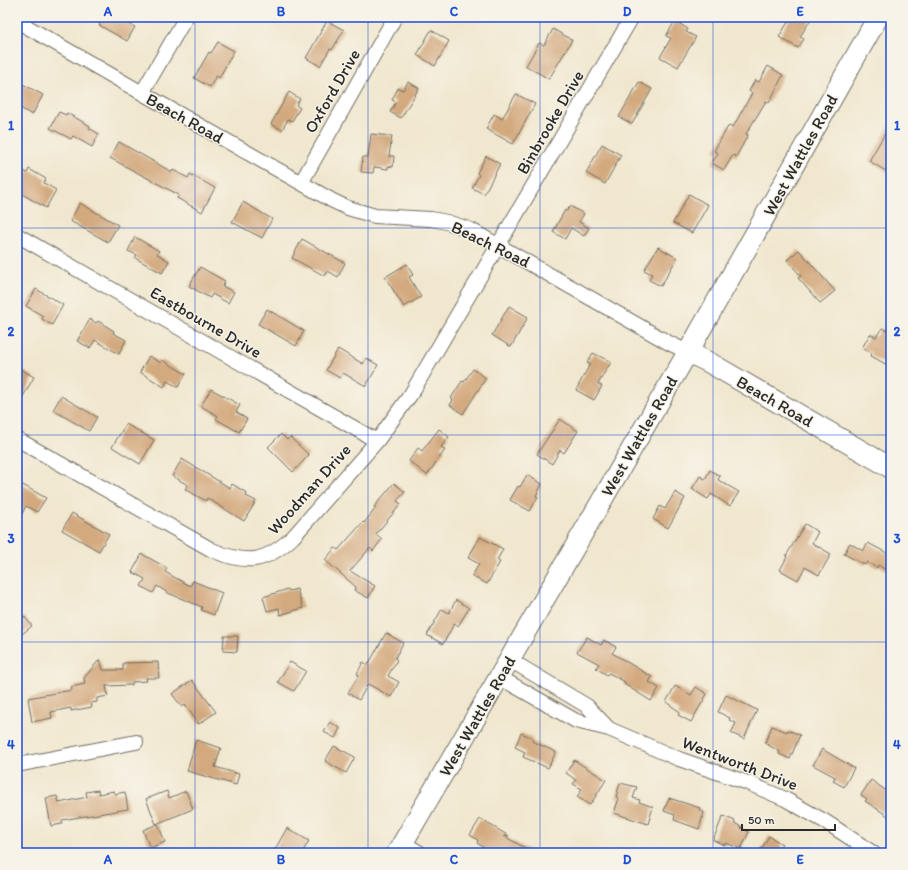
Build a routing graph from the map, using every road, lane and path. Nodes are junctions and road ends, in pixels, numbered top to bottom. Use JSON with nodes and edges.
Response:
{"nodes":[{"id":1,"x":186,"y":17,"type":"edge"},
{"id":2,"x":395,"y":17,"type":"edge"},
{"id":3,"x":632,"y":17,"type":"edge"},
{"id":4,"x":878,"y":17,"type":"edge"},
{"id":5,"x":17,"y":21,"type":"edge"},
{"id":6,"x":142,"y":94,"type":"junction"},
{"id":7,"x":301,"y":183,"type":"junction"},
{"id":8,"x":17,"y":235,"type":"edge"},
{"id":9,"x":499,"y":245,"type":"junction"},
{"id":10,"x":688,"y":352,"type":"junction"},
{"id":11,"x":17,"y":439,"type":"edge"},
{"id":12,"x":377,"y":440,"type":"junction"},
{"id":13,"x":891,"y":468,"type":"edge"},
{"id":14,"x":510,"y":660,"type":"junction"},
{"id":15,"x":499,"y":677,"type":"junction"},
{"id":16,"x":609,"y":729,"type":"junction"},
{"id":17,"x":136,"y":742,"type":"dead end"},
{"id":18,"x":17,"y":765,"type":"edge"},
{"id":19,"x":400,"y":848,"type":"edge"},
{"id":20,"x":420,"y":853,"type":"edge"},
{"id":21,"x":873,"y":853,"type":"edge"}],
"edges":[{"from":1,"to":6,"type":"street"},
{"from":2,"to":7,"type":"street","name":"Oxford Drive"},
{"from":3,"to":9,"type":"street","name":"Binbrooke Drive"},
{"from":4,"to":10,"type":"street","name":"West Wattles Road"},
{"from":5,"to":6,"type":"street","name":"Beach Road"},
{"from":6,"to":7,"type":"street","name":"Beach Road"},
{"from":7,"to":9,"type":"street","name":"Beach Road"},
{"from":8,"to":12,"type":"street","name":"Eastbourne Drive"},
{"from":9,"to":10,"type":"street","name":"Beach Road"},
{"from":9,"to":12,"type":"street","name":"Woodman Drive"},
{"from":10,"to":13,"type":"street","name":"Beach Road"},
{"from":10,"to":14,"type":"street","name":"West Wattles Road"},
{"from":11,"to":12,"type":"street","name":"Woodman Drive"},
{"from":14,"to":15,"type":"street","name":"West Wattles Road"},
{"from":14,"to":16,"type":"street","name":"Wentworth Drive"},
{"from":15,"to":16,"type":"street","name":"Wentworth Drive"},
{"from":15,"to":19,"type":"street","name":"West Wattles Road"},
{"from":16,"to":21,"type":"street","name":"Wentworth Drive"},
{"from":17,"to":18,"type":"street"},
{"from":19,"to":20,"type":"street"}]}
